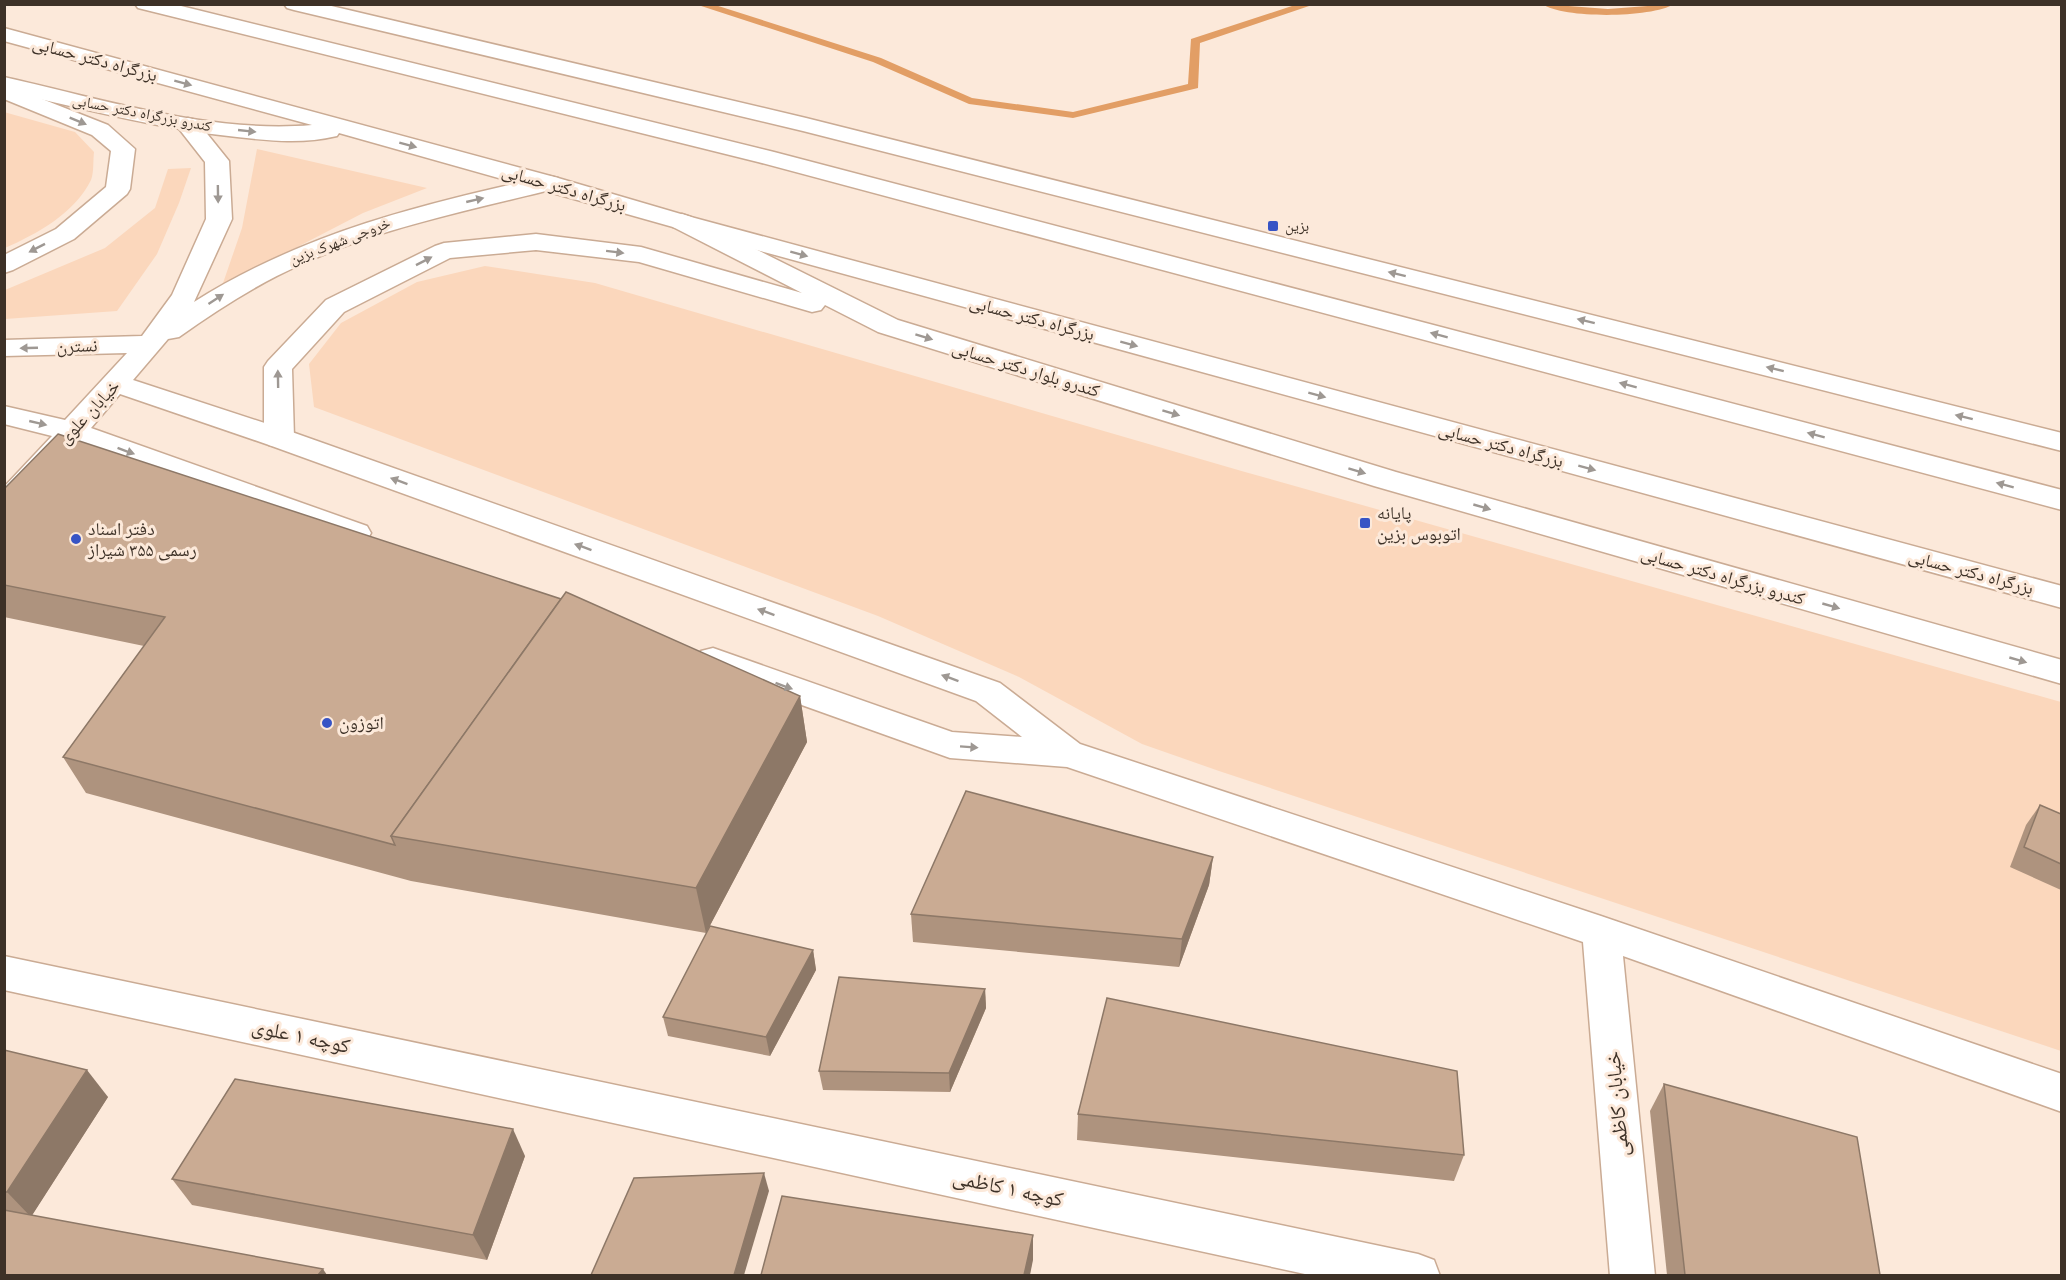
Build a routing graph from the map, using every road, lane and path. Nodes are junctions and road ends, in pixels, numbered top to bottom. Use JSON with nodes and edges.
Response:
{"nodes":[{"id":1,"x":145,"y":4,"type":"edge"},
{"id":2,"x":294,"y":4,"type":"edge"},
{"id":3,"x":4,"y":34,"type":"edge"},
{"id":4,"x":4,"y":84,"type":"edge"},
{"id":5,"x":4,"y":91,"type":"edge"},
{"id":6,"x":188,"y":125,"type":"junction"},
{"id":7,"x":352,"y":129,"type":"junction"},
{"id":8,"x":549,"y":183,"type":"junction"},
{"id":9,"x":682,"y":222,"type":"junction"},
{"id":10,"x":4,"y":265,"type":"edge"},
{"id":11,"x":888,"y":326,"type":"junction"},
{"id":12,"x":150,"y":344,"type":"junction"},
{"id":13,"x":4,"y":348,"type":"edge"},
{"id":14,"x":115,"y":383,"type":"junction"},
{"id":15,"x":4,"y":415,"type":"edge"},
{"id":16,"x":71,"y":431,"type":"junction"},
{"id":17,"x":279,"y":438,"type":"junction"},
{"id":18,"x":2061,"y":442,"type":"edge"},
{"id":19,"x":1385,"y":479,"type":"joint"},
{"id":20,"x":2061,"y":500,"type":"edge"},
{"id":21,"x":4,"y":507,"type":"edge"},
{"id":22,"x":387,"y":544,"type":"edge"},
{"id":23,"x":2061,"y":597,"type":"edge"},
{"id":24,"x":680,"y":649,"type":"edge"},
{"id":25,"x":2061,"y":672,"type":"edge"},
{"id":26,"x":1068,"y":754,"type":"junction"},
{"id":27,"x":1601,"y":932,"type":"junction"},
{"id":28,"x":4,"y":973,"type":"edge"},
{"id":29,"x":2061,"y":1093,"type":"edge"},
{"id":30,"x":598,"y":1100,"type":"joint"},
{"id":31,"x":1418,"y":1275,"type":"edge"},
{"id":32,"x":1633,"y":1275,"type":"edge"}],
"edges":[{"from":20,"to":1,"type":"main road","one_way":true},
{"from":18,"to":2,"type":"main road","one_way":true},
{"from":3,"to":7,"type":"main road","name":"بزرگراه دکتر حسابی","one_way":true},
{"from":4,"to":6,"type":"main road","name":"کندرو بزرگراه دکتر حسابی"},
{"from":5,"to":10,"type":"main road","one_way":true},
{"from":6,"to":7,"type":"main road","name":"کندرو بزرگراه دکتر حسابی","one_way":true},
{"from":6,"to":12,"type":"main road","one_way":true},
{"from":7,"to":8,"type":"main road","name":"بزرگراه دکتر حسابی","one_way":true},
{"from":8,"to":9,"type":"main road","name":"بزرگراه دکتر حسابی"},
{"from":12,"to":8,"type":"main road","name":"خروجی شهرک بزین","one_way":true},
{"from":9,"to":11,"type":"main road","name":"کندرو بلوار دکتر حسابی"},
{"from":9,"to":23,"type":"main road","name":"بزرگراه دکتر حسابی","one_way":true},
{"from":17,"to":11,"type":"main road","one_way":true},
{"from":11,"to":19,"type":"main road","name":"کندرو بلوار دکتر حسابی","one_way":true},
{"from":12,"to":13,"type":"main road","name":"نسترن","one_way":true},
{"from":12,"to":14,"type":"main road","name":"خیابان علوی"},
{"from":14,"to":16,"type":"main road","name":"خیابان علوی"},
{"from":14,"to":17,"type":"main road"},
{"from":15,"to":16,"type":"main road","one_way":true},
{"from":16,"to":21,"type":"main road","name":"خیابان علوی"},
{"from":16,"to":22,"type":"main road","one_way":true},
{"from":26,"to":17,"type":"main road","one_way":true},
{"from":19,"to":25,"type":"main road","name":"کندرو بزرگراه دکتر حسابی","one_way":true},
{"from":24,"to":26,"type":"main road","one_way":true},
{"from":26,"to":27,"type":"main road"},
{"from":27,"to":29,"type":"main road"},
{"from":27,"to":32,"type":"main road","name":"خیابان کاظمی"},
{"from":28,"to":30,"type":"main road","name":"کوچه ۱ علوی"},
{"from":30,"to":31,"type":"main road","name":"کوچه ۱ کاظمی"}]}
